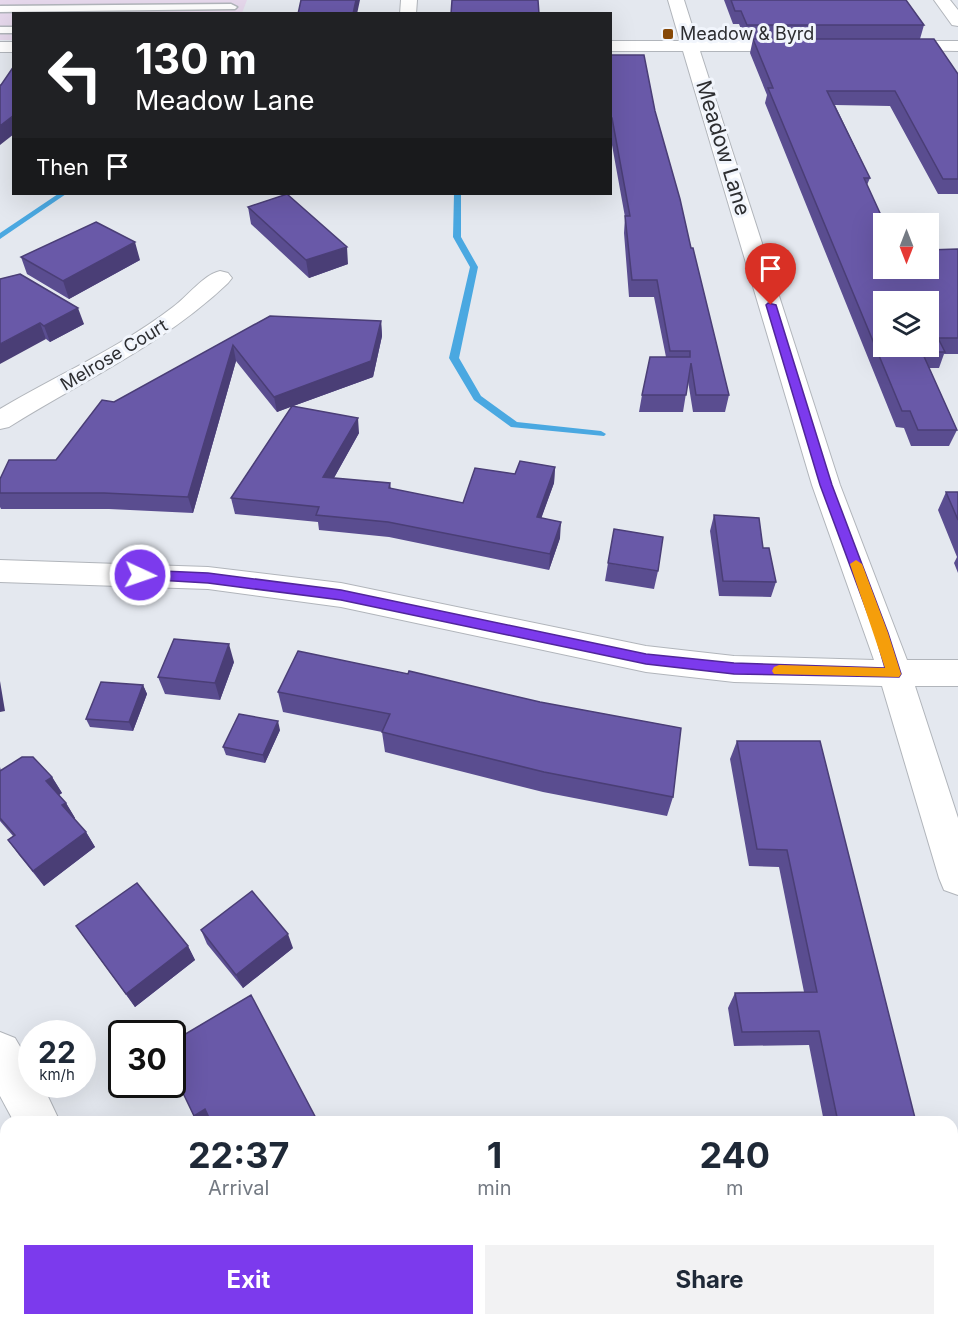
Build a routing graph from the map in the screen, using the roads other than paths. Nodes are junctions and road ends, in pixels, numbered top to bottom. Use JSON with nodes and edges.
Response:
{"nodes":[{"id":1,"x":676,"y":0,"type":"edge"},
{"id":2,"x":942,"y":0,"type":"edge"},
{"id":3,"x":231,"y":7,"type":"edge"},
{"id":4,"x":0,"y":9,"type":"edge"},
{"id":5,"x":958,"y":21,"type":"edge"},
{"id":6,"x":612,"y":46,"type":"edge"},
{"id":7,"x":692,"y":46,"type":"junction"},
{"id":8,"x":811,"y":46,"type":"edge"},
{"id":9,"x":881,"y":46,"type":"edge"},
{"id":10,"x":958,"y":46,"type":"edge"},
{"id":11,"x":220,"y":278,"type":"dead end"},
{"id":12,"x":0,"y":421,"type":"edge"},
{"id":13,"x":0,"y":571,"type":"edge"},
{"id":14,"x":958,"y":673,"type":"edge"},
{"id":15,"x":894,"y":674,"type":"junction"},
{"id":16,"x":958,"y":878,"type":"edge"},
{"id":17,"x":0,"y":1053,"type":"edge"},
{"id":18,"x":35,"y":1116,"type":"edge"}],
"edges":[{"from":1,"to":7,"type":"street","name":"Meadow Lane"},
{"from":2,"to":5,"type":"street"},
{"from":3,"to":4,"type":"lane"},
{"from":6,"to":7,"type":"street"},
{"from":7,"to":8,"type":"street"},
{"from":7,"to":15,"type":"street","name":"Meadow Lane"},
{"from":9,"to":10,"type":"street"},
{"from":11,"to":12,"type":"street","name":"Melrose Court"},
{"from":13,"to":15,"type":"street"},
{"from":14,"to":15,"type":"street"},
{"from":15,"to":16,"type":"street","name":"Meadow Lane"},
{"from":17,"to":18,"type":"street"}]}
